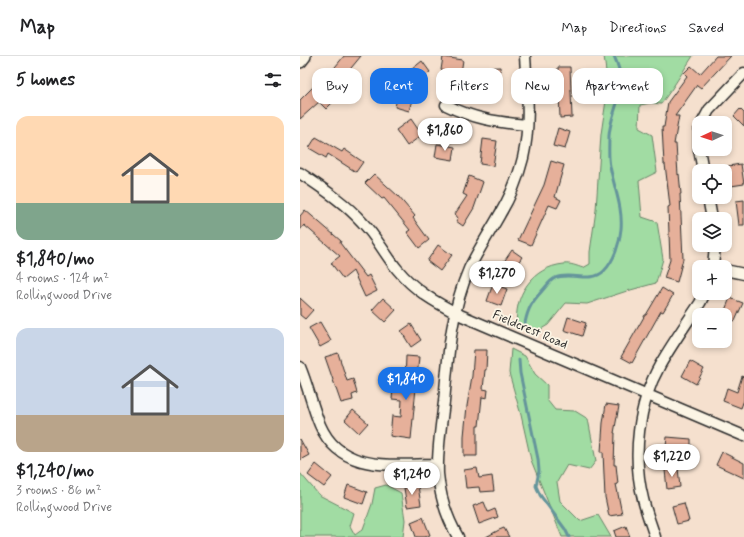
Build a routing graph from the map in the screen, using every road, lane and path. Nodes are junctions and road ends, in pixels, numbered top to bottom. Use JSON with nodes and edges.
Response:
{"nodes":[{"id":1,"x":304,"y":56,"type":"edge"},
{"id":2,"x":525,"y":56,"type":"edge"},
{"id":3,"x":300,"y":61,"type":"edge"},
{"id":4,"x":744,"y":73,"type":"edge"},
{"id":5,"x":446,"y":105,"type":"dead end"},
{"id":6,"x":706,"y":116,"type":"edge"},
{"id":7,"x":527,"y":126,"type":"junction"},
{"id":8,"x":300,"y":173,"type":"edge"},
{"id":9,"x":732,"y":271,"type":"edge"},
{"id":10,"x":744,"y":274,"type":"edge"},
{"id":11,"x":702,"y":300,"type":"edge"},
{"id":12,"x":455,"y":312,"type":"junction"},
{"id":13,"x":300,"y":367,"type":"edge"},
{"id":14,"x":647,"y":394,"type":"junction"},
{"id":15,"x":744,"y":436,"type":"edge"},
{"id":16,"x":438,"y":464,"type":"junction"},
{"id":17,"x":458,"y":537,"type":"edge"},
{"id":18,"x":655,"y":537,"type":"edge"}],
"edges":[{"from":1,"to":3,"type":"main road"},
{"from":2,"to":7,"type":"street"},
{"from":4,"to":6,"type":"street"},
{"from":5,"to":7,"type":"street"},
{"from":7,"to":12,"type":"street"},
{"from":8,"to":12,"type":"street","name":"Fieldcrest Road"},
{"from":9,"to":10,"type":"street"},
{"from":11,"to":14,"type":"street"},
{"from":12,"to":14,"type":"street","name":"Fieldcrest Road"},
{"from":12,"to":16,"type":"street"},
{"from":13,"to":16,"type":"street"},
{"from":14,"to":15,"type":"street","name":"Fieldcrest Road"},
{"from":14,"to":18,"type":"street"},
{"from":16,"to":17,"type":"street"}]}
